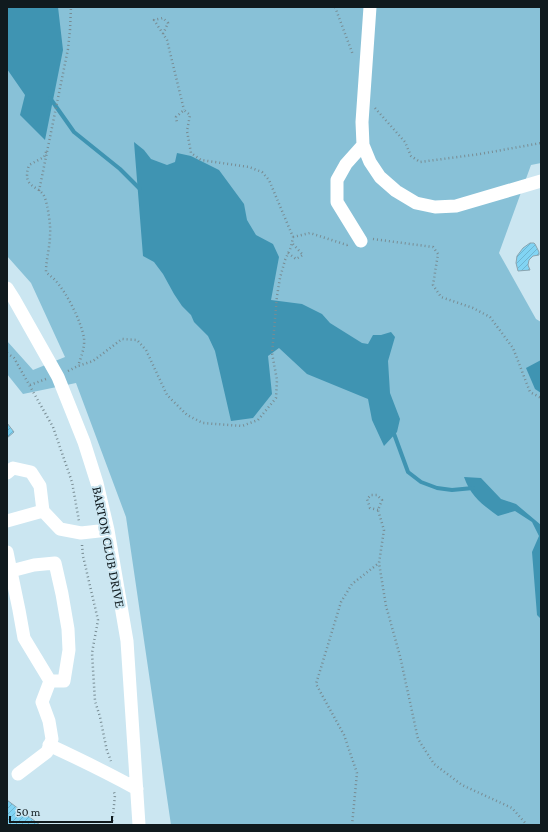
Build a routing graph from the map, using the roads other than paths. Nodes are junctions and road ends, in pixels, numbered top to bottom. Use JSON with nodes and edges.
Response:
{"nodes":[{"id":1,"x":370,"y":7,"type":"edge"},
{"id":2,"x":363,"y":144,"type":"junction"},
{"id":3,"x":541,"y":181,"type":"edge"},
{"id":4,"x":361,"y":241,"type":"road end"},
{"id":5,"x":7,"y":288,"type":"edge"},
{"id":6,"x":7,"y":473,"type":"edge"},
{"id":7,"x":44,"y":511,"type":"junction"},
{"id":8,"x":7,"y":521,"type":"edge"},
{"id":9,"x":108,"y":530,"type":"junction"},
{"id":10,"x":7,"y":552,"type":"edge"},
{"id":11,"x":11,"y":571,"type":"junction"},
{"id":12,"x":50,"y":681,"type":"junction"},
{"id":13,"x":49,"y":745,"type":"junction"},
{"id":14,"x":18,"y":774,"type":"dead end"},
{"id":15,"x":137,"y":789,"type":"junction"},
{"id":16,"x":139,"y":825,"type":"edge"}],
"edges":[{"from":1,"to":2,"type":"street"},
{"from":2,"to":3,"type":"street"},
{"from":2,"to":4,"type":"street"},
{"from":5,"to":9,"type":"street","name":"BARTON CLUB DRIVE"},
{"from":6,"to":7,"type":"street"},
{"from":7,"to":8,"type":"street"},
{"from":7,"to":9,"type":"street"},
{"from":9,"to":15,"type":"street","name":"BARTON CLUB DRIVE"},
{"from":10,"to":11,"type":"street"},
{"from":11,"to":12,"type":"street"},
{"from":11,"to":12,"type":"street"},
{"from":12,"to":13,"type":"street"},
{"from":13,"to":14,"type":"street"},
{"from":13,"to":15,"type":"street"},
{"from":15,"to":16,"type":"street","name":"BARTON CLUB DRIVE"}]}
